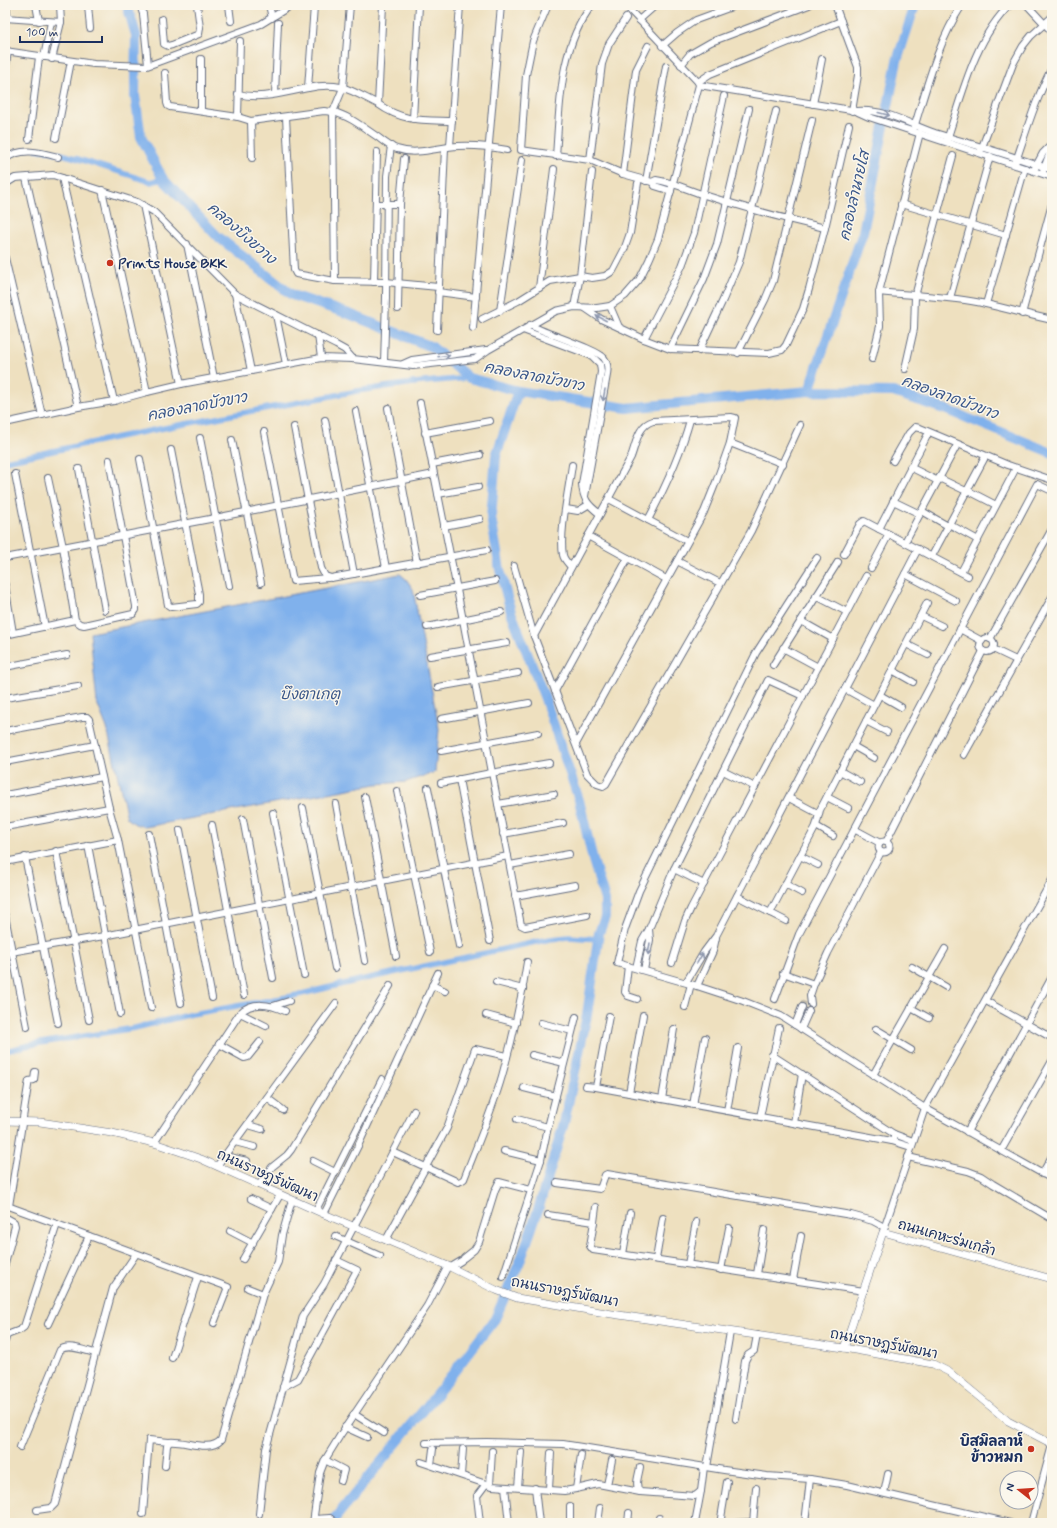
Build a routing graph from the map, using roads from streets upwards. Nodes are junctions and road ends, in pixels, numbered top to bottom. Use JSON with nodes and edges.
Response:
{"nodes":[{"id":1,"x":6,"y":5,"type":"edge"},
{"id":2,"x":36,"y":5,"type":"edge"},
{"id":3,"x":60,"y":5,"type":"edge"},
{"id":4,"x":88,"y":5,"type":"edge"},
{"id":5,"x":197,"y":5,"type":"edge"},
{"id":6,"x":229,"y":5,"type":"edge"},
{"id":7,"x":270,"y":5,"type":"edge"},
{"id":8,"x":277,"y":5,"type":"edge"},
{"id":9,"x":292,"y":5,"type":"edge"},
{"id":10,"x":350,"y":5,"type":"edge"},
{"id":11,"x":383,"y":5,"type":"edge"},
{"id":12,"x":419,"y":5,"type":"edge"},
{"id":13,"x":460,"y":5,"type":"edge"},
{"id":14,"x":501,"y":5,"type":"edge"},
{"id":15,"x":548,"y":5,"type":"edge"},
{"id":16,"x":592,"y":5,"type":"edge"},
{"id":17,"x":625,"y":5,"type":"edge"},
{"id":18,"x":656,"y":5,"type":"edge"},
{"id":19,"x":737,"y":5,"type":"edge"},
{"id":20,"x":809,"y":5,"type":"edge"},
{"id":21,"x":835,"y":5,"type":"edge"},
{"id":22,"x":962,"y":5,"type":"edge"},
{"id":23,"x":1010,"y":5,"type":"edge"},
{"id":24,"x":1027,"y":5,"type":"edge"},
{"id":25,"x":142,"y":6,"type":"edge"},
{"id":26,"x":314,"y":6,"type":"dead end"},
{"id":27,"x":280,"y":13,"type":"junction"},
{"id":28,"x":1052,"y":16,"type":"edge"},
{"id":29,"x":7,"y":18,"type":"edge"},
{"id":30,"x":272,"y":18,"type":"junction"},
{"id":31,"x":626,"y":18,"type":"dead end"},
{"id":32,"x":162,"y":19,"type":"dead end"},
{"id":33,"x":639,"y":20,"type":"junction"},
{"id":34,"x":39,"y":21,"type":"junction"},
{"id":35,"x":231,"y":21,"type":"dead end"},
{"id":36,"x":841,"y":21,"type":"junction"},
{"id":37,"x":51,"y":22,"type":"junction"},
{"id":38,"x":61,"y":22,"type":"junction"},
{"id":39,"x":278,"y":23,"type":"dead end"},
{"id":40,"x":1043,"y":24,"type":"junction"},
{"id":41,"x":90,"y":28,"type":"dead end"},
{"id":42,"x":1052,"y":32,"type":"edge"},
{"id":43,"x":240,"y":41,"type":"dead end"},
{"id":44,"x":648,"y":46,"type":"dead end"},
{"id":45,"x":662,"y":46,"type":"junction"},
{"id":46,"x":6,"y":51,"type":"edge"},
{"id":47,"x":42,"y":57,"type":"junction"},
{"id":48,"x":52,"y":59,"type":"junction"},
{"id":49,"x":201,"y":59,"type":"dead end"},
{"id":50,"x":822,"y":59,"type":"dead end"},
{"id":51,"x":71,"y":61,"type":"junction"},
{"id":52,"x":681,"y":65,"type":"junction"},
{"id":53,"x":147,"y":66,"type":"junction"},
{"id":54,"x":666,"y":66,"type":"dead end"},
{"id":55,"x":1052,"y":68,"type":"edge"},
{"id":56,"x":5,"y":72,"type":"edge"},
{"id":57,"x":165,"y":73,"type":"dead end"},
{"id":58,"x":698,"y":83,"type":"junction"},
{"id":59,"x":308,"y":88,"type":"junction"},
{"id":60,"x":344,"y":88,"type":"junction"},
{"id":61,"x":238,"y":94,"type":"junction"},
{"id":62,"x":275,"y":94,"type":"junction"},
{"id":63,"x":724,"y":96,"type":"dead end"},
{"id":64,"x":378,"y":104,"type":"junction"},
{"id":65,"x":813,"y":104,"type":"junction"},
{"id":66,"x":749,"y":109,"type":"dead end"},
{"id":67,"x":201,"y":111,"type":"junction"},
{"id":68,"x":776,"y":111,"type":"dead end"},
{"id":69,"x":854,"y":111,"type":"junction"},
{"id":70,"x":333,"y":112,"type":"junction"},
{"id":71,"x":238,"y":117,"type":"junction"},
{"id":72,"x":286,"y":117,"type":"junction"},
{"id":73,"x":413,"y":119,"type":"junction"},
{"id":74,"x":812,"y":120,"type":"dead end"},
{"id":75,"x":251,"y":121,"type":"junction"},
{"id":76,"x":452,"y":121,"type":"junction"},
{"id":77,"x":849,"y":125,"type":"dead end"},
{"id":78,"x":914,"y":128,"type":"junction"},
{"id":79,"x":920,"y":133,"type":"junction"},
{"id":80,"x":56,"y":138,"type":"dead end"},
{"id":81,"x":29,"y":139,"type":"dead end"},
{"id":82,"x":947,"y":140,"type":"junction"},
{"id":83,"x":1051,"y":143,"type":"edge"},
{"id":84,"x":391,"y":146,"type":"junction"},
{"id":85,"x":447,"y":147,"type":"junction"},
{"id":86,"x":489,"y":147,"type":"junction"},
{"id":87,"x":507,"y":150,"type":"dead end"},
{"id":88,"x":981,"y":150,"type":"junction"},
{"id":89,"x":377,"y":152,"type":"dead end"},
{"id":90,"x":556,"y":156,"type":"junction"},
{"id":91,"x":953,"y":156,"type":"dead end"},
{"id":92,"x":990,"y":156,"type":"junction"},
{"id":93,"x":58,"y":157,"type":"dead end"},
{"id":94,"x":252,"y":158,"type":"dead end"},
{"id":95,"x":5,"y":159,"type":"edge"},
{"id":96,"x":404,"y":159,"type":"dead end"},
{"id":97,"x":522,"y":160,"type":"dead end"},
{"id":98,"x":590,"y":160,"type":"junction"},
{"id":99,"x":1016,"y":162,"type":"junction"},
{"id":100,"x":1025,"y":168,"type":"junction"},
{"id":101,"x":1035,"y":168,"type":"junction"},
{"id":102,"x":554,"y":169,"type":"dead end"},
{"id":103,"x":1052,"y":170,"type":"edge"},
{"id":104,"x":1043,"y":171,"type":"junction"},
{"id":105,"x":592,"y":172,"type":"dead end"},
{"id":106,"x":623,"y":174,"type":"junction"},
{"id":107,"x":1052,"y":177,"type":"edge"},
{"id":108,"x":26,"y":178,"type":"junction"},
{"id":109,"x":62,"y":178,"type":"junction"},
{"id":110,"x":6,"y":182,"type":"edge"},
{"id":111,"x":649,"y":182,"type":"junction"},
{"id":112,"x":638,"y":183,"type":"dead end"},
{"id":113,"x":673,"y":184,"type":"junction"},
{"id":114,"x":5,"y":190,"type":"edge"},
{"id":115,"x":102,"y":190,"type":"junction"},
{"id":116,"x":671,"y":191,"type":"junction"},
{"id":117,"x":703,"y":195,"type":"junction"},
{"id":118,"x":726,"y":202,"type":"junction"},
{"id":119,"x":376,"y":204,"type":"junction"},
{"id":120,"x":387,"y":204,"type":"junction"},
{"id":121,"x":400,"y":204,"type":"junction"},
{"id":122,"x":901,"y":204,"type":"junction"},
{"id":123,"x":1052,"y":204,"type":"edge"},
{"id":124,"x":143,"y":205,"type":"junction"},
{"id":125,"x":753,"y":210,"type":"junction"},
{"id":126,"x":937,"y":214,"type":"junction"},
{"id":127,"x":788,"y":219,"type":"junction"},
{"id":128,"x":971,"y":224,"type":"junction"},
{"id":129,"x":825,"y":228,"type":"junction"},
{"id":130,"x":1006,"y":235,"type":"junction"},
{"id":131,"x":187,"y":244,"type":"junction"},
{"id":132,"x":5,"y":258,"type":"edge"},
{"id":133,"x":580,"y":276,"type":"junction"},
{"id":134,"x":335,"y":282,"type":"junction"},
{"id":135,"x":374,"y":282,"type":"junction"},
{"id":136,"x":386,"y":282,"type":"junction"},
{"id":137,"x":399,"y":283,"type":"junction"},
{"id":138,"x":539,"y":288,"type":"junction"},
{"id":139,"x":438,"y":290,"type":"junction"},
{"id":140,"x":880,"y":292,"type":"junction"},
{"id":141,"x":234,"y":294,"type":"junction"},
{"id":142,"x":915,"y":296,"type":"junction"},
{"id":143,"x":476,"y":297,"type":"junction"},
{"id":144,"x":950,"y":298,"type":"junction"},
{"id":145,"x":986,"y":304,"type":"junction"},
{"id":146,"x":610,"y":306,"type":"junction"},
{"id":147,"x":574,"y":307,"type":"junction"},
{"id":148,"x":585,"y":308,"type":"junction"},
{"id":149,"x":398,"y":309,"type":"dead end"},
{"id":150,"x":500,"y":311,"type":"junction"},
{"id":151,"x":1022,"y":314,"type":"junction"},
{"id":152,"x":276,"y":315,"type":"junction"},
{"id":153,"x":482,"y":319,"type":"dead end"},
{"id":154,"x":1052,"y":320,"type":"edge"},
{"id":155,"x":530,"y":325,"type":"junction"},
{"id":156,"x":619,"y":327,"type":"junction"},
{"id":157,"x":473,"y":328,"type":"dead end"},
{"id":158,"x":437,"y":330,"type":"dead end"},
{"id":159,"x":523,"y":330,"type":"junction"},
{"id":160,"x":318,"y":335,"type":"junction"},
{"id":161,"x":644,"y":340,"type":"junction"},
{"id":162,"x":670,"y":349,"type":"junction"},
{"id":163,"x":699,"y":351,"type":"junction"},
{"id":164,"x":738,"y":353,"type":"junction"},
{"id":165,"x":321,"y":358,"type":"junction"},
{"id":166,"x":353,"y":359,"type":"junction"},
{"id":167,"x":872,"y":359,"type":"dead end"},
{"id":168,"x":384,"y":362,"type":"junction"},
{"id":169,"x":286,"y":364,"type":"junction"},
{"id":170,"x":905,"y":369,"type":"dead end"},
{"id":171,"x":251,"y":371,"type":"junction"},
{"id":172,"x":214,"y":378,"type":"junction"},
{"id":173,"x":181,"y":384,"type":"junction"},
{"id":174,"x":147,"y":392,"type":"junction"},
{"id":175,"x":114,"y":402,"type":"junction"},
{"id":176,"x":420,"y":402,"type":"dead end"},
{"id":177,"x":78,"y":407,"type":"junction"},
{"id":178,"x":388,"y":408,"type":"dead end"},
{"id":179,"x":356,"y":411,"type":"dead end"},
{"id":180,"x":42,"y":415,"type":"junction"},
{"id":181,"x":325,"y":420,"type":"dead end"},
{"id":182,"x":690,"y":420,"type":"junction"},
{"id":183,"x":490,"y":421,"type":"dead end"},
{"id":184,"x":5,"y":422,"type":"edge"},
{"id":185,"x":800,"y":424,"type":"dead end"},
{"id":186,"x":294,"y":427,"type":"dead end"},
{"id":187,"x":264,"y":432,"type":"dead end"},
{"id":188,"x":426,"y":433,"type":"junction"},
{"id":189,"x":927,"y":436,"type":"dead end"},
{"id":190,"x":200,"y":438,"type":"dead end"},
{"id":191,"x":232,"y":440,"type":"dead end"},
{"id":192,"x":592,"y":442,"type":"junction"},
{"id":193,"x":730,"y":443,"type":"junction"},
{"id":194,"x":956,"y":446,"type":"dead end"},
{"id":195,"x":171,"y":450,"type":"dead end"},
{"id":196,"x":480,"y":455,"type":"dead end"},
{"id":197,"x":140,"y":459,"type":"dead end"},
{"id":198,"x":984,"y":459,"type":"dead end"},
{"id":199,"x":109,"y":460,"type":"dead end"},
{"id":200,"x":893,"y":461,"type":"dead end"},
{"id":201,"x":432,"y":464,"type":"junction"},
{"id":202,"x":783,"y":464,"type":"junction"},
{"id":203,"x":572,"y":465,"type":"dead end"},
{"id":204,"x":910,"y":467,"type":"junction"},
{"id":205,"x":79,"y":469,"type":"dead end"},
{"id":206,"x":1015,"y":470,"type":"dead end"},
{"id":207,"x":15,"y":474,"type":"dead end"},
{"id":208,"x":434,"y":474,"type":"junction"},
{"id":209,"x":48,"y":478,"type":"dead end"},
{"id":210,"x":938,"y":480,"type":"junction"},
{"id":211,"x":1052,"y":480,"type":"edge"},
{"id":212,"x":402,"y":481,"type":"junction"},
{"id":213,"x":370,"y":487,"type":"junction"},
{"id":214,"x":478,"y":487,"type":"dead end"},
{"id":215,"x":966,"y":491,"type":"junction"},
{"id":216,"x":1052,"y":492,"type":"edge"},
{"id":217,"x":338,"y":493,"type":"junction"},
{"id":218,"x":438,"y":494,"type":"junction"},
{"id":219,"x":308,"y":499,"type":"junction"},
{"id":220,"x":609,"y":499,"type":"junction"},
{"id":221,"x":893,"y":501,"type":"junction"},
{"id":222,"x":277,"y":505,"type":"junction"},
{"id":223,"x":588,"y":505,"type":"junction"},
{"id":224,"x":996,"y":505,"type":"junction"},
{"id":225,"x":566,"y":509,"type":"junction"},
{"id":226,"x":247,"y":511,"type":"junction"},
{"id":227,"x":921,"y":513,"type":"junction"},
{"id":228,"x":600,"y":514,"type":"junction"},
{"id":229,"x":216,"y":518,"type":"junction"},
{"id":230,"x":480,"y":519,"type":"dead end"},
{"id":231,"x":648,"y":520,"type":"junction"},
{"id":232,"x":185,"y":524,"type":"junction"},
{"id":233,"x":948,"y":525,"type":"junction"},
{"id":234,"x":444,"y":526,"type":"junction"},
{"id":235,"x":879,"y":529,"type":"junction"},
{"id":236,"x":1052,"y":529,"type":"edge"},
{"id":237,"x":154,"y":530,"type":"junction"},
{"id":238,"x":889,"y":534,"type":"junction"},
{"id":239,"x":122,"y":535,"type":"junction"},
{"id":240,"x":588,"y":536,"type":"junction"},
{"id":241,"x":978,"y":540,"type":"junction"},
{"id":242,"x":92,"y":541,"type":"junction"},
{"id":243,"x":687,"y":541,"type":"junction"},
{"id":244,"x":905,"y":542,"type":"junction"},
{"id":245,"x":63,"y":547,"type":"junction"},
{"id":246,"x":918,"y":549,"type":"junction"},
{"id":247,"x":487,"y":550,"type":"dead end"},
{"id":248,"x":30,"y":553,"type":"junction"},
{"id":249,"x":844,"y":554,"type":"dead end"},
{"id":250,"x":932,"y":556,"type":"junction"},
{"id":251,"x":450,"y":557,"type":"junction"},
{"id":252,"x":5,"y":558,"type":"edge"},
{"id":253,"x":628,"y":558,"type":"junction"},
{"id":254,"x":817,"y":558,"type":"dead end"},
{"id":255,"x":677,"y":561,"type":"junction"},
{"id":256,"x":838,"y":562,"type":"dead end"},
{"id":257,"x":417,"y":563,"type":"junction"},
{"id":258,"x":514,"y":566,"type":"dead end"},
{"id":259,"x":571,"y":567,"type":"junction"},
{"id":260,"x":386,"y":568,"type":"junction"},
{"id":261,"x":871,"y":568,"type":"dead end"},
{"id":262,"x":961,"y":572,"type":"junction"},
{"id":263,"x":354,"y":574,"type":"junction"},
{"id":264,"x":905,"y":574,"type":"junction"},
{"id":265,"x":866,"y":576,"type":"dead end"},
{"id":266,"x":968,"y":576,"type":"dead end"},
{"id":267,"x":328,"y":578,"type":"junction"},
{"id":268,"x":666,"y":579,"type":"junction"},
{"id":269,"x":495,"y":581,"type":"dead end"},
{"id":270,"x":720,"y":583,"type":"junction"},
{"id":271,"x":261,"y":584,"type":"dead end"},
{"id":272,"x":5,"y":585,"type":"edge"},
{"id":273,"x":229,"y":586,"type":"dead end"},
{"id":274,"x":456,"y":588,"type":"junction"},
{"id":275,"x":420,"y":595,"type":"dead end"},
{"id":276,"x":816,"y":596,"type":"junction"},
{"id":277,"x":1052,"y":597,"type":"edge"},
{"id":278,"x":956,"y":601,"type":"dead end"},
{"id":279,"x":927,"y":603,"type":"dead end"},
{"id":280,"x":105,"y":610,"type":"dead end"},
{"id":281,"x":501,"y":612,"type":"dead end"},
{"id":282,"x":847,"y":612,"type":"junction"},
{"id":283,"x":921,"y":616,"type":"junction"},
{"id":284,"x":75,"y":620,"type":"junction"},
{"id":285,"x":463,"y":620,"type":"junction"},
{"id":286,"x":801,"y":621,"type":"junction"},
{"id":287,"x":942,"y":626,"type":"dead end"},
{"id":288,"x":45,"y":627,"type":"junction"},
{"id":289,"x":426,"y":627,"type":"dead end"},
{"id":290,"x":960,"y":630,"type":"junction"},
{"id":291,"x":14,"y":633,"type":"junction"},
{"id":292,"x":5,"y":635,"type":"edge"},
{"id":293,"x":534,"y":636,"type":"junction"},
{"id":294,"x":833,"y":639,"type":"junction"},
{"id":295,"x":990,"y":639,"type":"junction"},
{"id":296,"x":982,"y":641,"type":"junction"},
{"id":297,"x":507,"y":642,"type":"dead end"},
{"id":298,"x":906,"y":644,"type":"junction"},
{"id":299,"x":783,"y":648,"type":"junction"},
{"id":300,"x":468,"y":649,"type":"junction"},
{"id":301,"x":993,"y":649,"type":"junction"},
{"id":302,"x":983,"y":651,"type":"junction"},
{"id":303,"x":67,"y":655,"type":"dead end"},
{"id":304,"x":928,"y":655,"type":"dead end"},
{"id":305,"x":430,"y":656,"type":"dead end"},
{"id":306,"x":1016,"y":660,"type":"junction"},
{"id":307,"x":773,"y":665,"type":"dead end"},
{"id":308,"x":5,"y":667,"type":"edge"},
{"id":309,"x":818,"y":667,"type":"junction"},
{"id":310,"x":892,"y":670,"type":"junction"},
{"id":311,"x":518,"y":673,"type":"dead end"},
{"id":312,"x":474,"y":681,"type":"junction"},
{"id":313,"x":914,"y":682,"type":"dead end"},
{"id":314,"x":78,"y":686,"type":"dead end"},
{"id":315,"x":438,"y":687,"type":"dead end"},
{"id":316,"x":845,"y":689,"type":"junction"},
{"id":317,"x":554,"y":691,"type":"junction"},
{"id":318,"x":880,"y":695,"type":"junction"},
{"id":319,"x":803,"y":696,"type":"junction"},
{"id":320,"x":5,"y":698,"type":"edge"},
{"id":321,"x":529,"y":703,"type":"dead end"},
{"id":322,"x":874,"y":705,"type":"junction"},
{"id":323,"x":901,"y":707,"type":"dead end"},
{"id":324,"x":480,"y":712,"type":"junction"},
{"id":325,"x":441,"y":719,"type":"dead end"},
{"id":326,"x":866,"y":721,"type":"junction"},
{"id":327,"x":5,"y":731,"type":"edge"},
{"id":328,"x":887,"y":732,"type":"dead end"},
{"id":329,"x":538,"y":733,"type":"dead end"},
{"id":330,"x":486,"y":742,"type":"junction"},
{"id":331,"x":576,"y":744,"type":"junction"},
{"id":332,"x":95,"y":745,"type":"junction"},
{"id":333,"x":853,"y":746,"type":"junction"},
{"id":334,"x":441,"y":751,"type":"dead end"},
{"id":335,"x":964,"y":755,"type":"dead end"},
{"id":336,"x":874,"y":758,"type":"dead end"},
{"id":337,"x":5,"y":762,"type":"edge"},
{"id":338,"x":549,"y":763,"type":"dead end"},
{"id":339,"x":723,"y":771,"type":"junction"},
{"id":340,"x":840,"y":771,"type":"junction"},
{"id":341,"x":491,"y":773,"type":"junction"},
{"id":342,"x":102,"y":777,"type":"junction"},
{"id":343,"x":459,"y":779,"type":"junction"},
{"id":344,"x":860,"y":782,"type":"dead end"},
{"id":345,"x":441,"y":784,"type":"dead end"},
{"id":346,"x":756,"y":787,"type":"junction"},
{"id":347,"x":428,"y":788,"type":"dead end"},
{"id":348,"x":397,"y":791,"type":"dead end"},
{"id":349,"x":554,"y":794,"type":"dead end"},
{"id":350,"x":5,"y":795,"type":"edge"},
{"id":351,"x":365,"y":797,"type":"dead end"},
{"id":352,"x":827,"y":797,"type":"junction"},
{"id":353,"x":789,"y":798,"type":"junction"},
{"id":354,"x":336,"y":804,"type":"dead end"},
{"id":355,"x":498,"y":804,"type":"junction"},
{"id":356,"x":109,"y":808,"type":"junction"},
{"id":357,"x":303,"y":808,"type":"dead end"},
{"id":358,"x":848,"y":808,"type":"dead end"},
{"id":359,"x":273,"y":813,"type":"dead end"},
{"id":360,"x":819,"y":814,"type":"junction"},
{"id":361,"x":243,"y":819,"type":"dead end"},
{"id":362,"x":563,"y":823,"type":"dead end"},
{"id":363,"x":212,"y":825,"type":"dead end"},
{"id":364,"x":816,"y":826,"type":"junction"},
{"id":365,"x":5,"y":827,"type":"edge"},
{"id":366,"x":854,"y":829,"type":"junction"},
{"id":367,"x":180,"y":830,"type":"dead end"},
{"id":368,"x":149,"y":834,"type":"dead end"},
{"id":369,"x":503,"y":834,"type":"junction"},
{"id":370,"x":833,"y":836,"type":"dead end"},
{"id":371,"x":118,"y":840,"type":"junction"},
{"id":372,"x":883,"y":842,"type":"junction"},
{"id":373,"x":88,"y":845,"type":"junction"},
{"id":374,"x":56,"y":851,"type":"junction"},
{"id":375,"x":881,"y":852,"type":"junction"},
{"id":376,"x":569,"y":854,"type":"dead end"},
{"id":377,"x":508,"y":856,"type":"junction"},
{"id":378,"x":800,"y":856,"type":"junction"},
{"id":379,"x":25,"y":857,"type":"junction"},
{"id":380,"x":5,"y":862,"type":"edge"},
{"id":381,"x":475,"y":862,"type":"junction"},
{"id":382,"x":818,"y":865,"type":"dead end"},
{"id":383,"x":510,"y":866,"type":"junction"},
{"id":384,"x":444,"y":869,"type":"junction"},
{"id":385,"x":674,"y":869,"type":"junction"},
{"id":386,"x":414,"y":875,"type":"junction"},
{"id":387,"x":1052,"y":880,"type":"edge"},
{"id":388,"x":382,"y":881,"type":"junction"},
{"id":389,"x":704,"y":884,"type":"junction"},
{"id":390,"x":785,"y":884,"type":"junction"},
{"id":391,"x":351,"y":886,"type":"junction"},
{"id":392,"x":575,"y":886,"type":"dead end"},
{"id":393,"x":320,"y":893,"type":"junction"},
{"id":394,"x":802,"y":893,"type":"dead end"},
{"id":395,"x":515,"y":896,"type":"junction"},
{"id":396,"x":737,"y":896,"type":"junction"},
{"id":397,"x":289,"y":899,"type":"junction"},
{"id":398,"x":259,"y":905,"type":"junction"},
{"id":399,"x":228,"y":911,"type":"junction"},
{"id":400,"x":770,"y":913,"type":"junction"},
{"id":401,"x":588,"y":915,"type":"dead end"},
{"id":402,"x":5,"y":916,"type":"edge"},
{"id":403,"x":197,"y":917,"type":"junction"},
{"id":404,"x":786,"y":921,"type":"dead end"},
{"id":405,"x":166,"y":923,"type":"junction"},
{"id":406,"x":649,"y":928,"type":"junction"},
{"id":407,"x":135,"y":929,"type":"junction"},
{"id":408,"x":104,"y":936,"type":"junction"},
{"id":409,"x":716,"y":936,"type":"junction"},
{"id":410,"x":73,"y":941,"type":"junction"},
{"id":411,"x":490,"y":941,"type":"dead end"},
{"id":412,"x":42,"y":946,"type":"junction"},
{"id":413,"x":459,"y":946,"type":"dead end"},
{"id":414,"x":946,"y":949,"type":"dead end"},
{"id":415,"x":430,"y":952,"type":"dead end"},
{"id":416,"x":8,"y":953,"type":"edge"},
{"id":417,"x":396,"y":956,"type":"dead end"},
{"id":418,"x":365,"y":961,"type":"dead end"},
{"id":419,"x":527,"y":962,"type":"dead end"},
{"id":420,"x":672,"y":963,"type":"dead end"},
{"id":421,"x":628,"y":966,"type":"junction"},
{"id":422,"x":912,"y":967,"type":"dead end"},
{"id":423,"x":335,"y":968,"type":"dead end"},
{"id":424,"x":636,"y":968,"type":"junction"},
{"id":425,"x":644,"y":970,"type":"junction"},
{"id":426,"x":438,"y":973,"type":"dead end"},
{"id":427,"x":783,"y":973,"type":"junction"},
{"id":428,"x":304,"y":975,"type":"dead end"},
{"id":429,"x":928,"y":977,"type":"junction"},
{"id":430,"x":1052,"y":977,"type":"edge"},
{"id":431,"x":273,"y":978,"type":"dead end"},
{"id":432,"x":496,"y":982,"type":"dead end"},
{"id":433,"x":692,"y":984,"type":"junction"},
{"id":434,"x":814,"y":984,"type":"junction"},
{"id":435,"x":432,"y":985,"type":"junction"},
{"id":436,"x":390,"y":986,"type":"dead end"},
{"id":437,"x":946,"y":987,"type":"dead end"},
{"id":438,"x":523,"y":989,"type":"junction"},
{"id":439,"x":445,"y":991,"type":"dead end"},
{"id":440,"x":244,"y":995,"type":"dead end"},
{"id":441,"x":810,"y":996,"type":"junction"},
{"id":442,"x":212,"y":998,"type":"dead end"},
{"id":443,"x":637,"y":999,"type":"dead end"},
{"id":444,"x":774,"y":999,"type":"dead end"},
{"id":445,"x":289,"y":1001,"type":"dead end"},
{"id":446,"x":986,"y":1001,"type":"junction"},
{"id":447,"x":181,"y":1003,"type":"dead end"},
{"id":448,"x":336,"y":1003,"type":"dead end"},
{"id":449,"x":811,"y":1004,"type":"tunnel mouth"},
{"id":450,"x":273,"y":1006,"type":"junction"},
{"id":451,"x":685,"y":1007,"type":"dead end"},
{"id":452,"x":151,"y":1008,"type":"dead end"},
{"id":453,"x":911,"y":1008,"type":"junction"},
{"id":454,"x":809,"y":1010,"type":"tunnel mouth"},
{"id":455,"x":285,"y":1011,"type":"dead end"},
{"id":456,"x":240,"y":1013,"type":"junction"},
{"id":457,"x":120,"y":1014,"type":"dead end"},
{"id":458,"x":486,"y":1015,"type":"dead end"},
{"id":459,"x":643,"y":1015,"type":"dead end"},
{"id":460,"x":609,"y":1016,"type":"dead end"},
{"id":461,"x":576,"y":1017,"type":"dead end"},
{"id":462,"x":929,"y":1018,"type":"dead end"},
{"id":463,"x":89,"y":1020,"type":"dead end"},
{"id":464,"x":58,"y":1023,"type":"dead end"},
{"id":465,"x":516,"y":1023,"type":"junction"},
{"id":466,"x":541,"y":1023,"type":"dead end"},
{"id":467,"x":1025,"y":1024,"type":"junction"},
{"id":468,"x":795,"y":1025,"type":"junction"},
{"id":469,"x":266,"y":1026,"type":"dead end"},
{"id":470,"x":27,"y":1027,"type":"dead end"},
{"id":471,"x":779,"y":1028,"type":"dead end"},
{"id":472,"x":674,"y":1029,"type":"dead end"},
{"id":473,"x":801,"y":1029,"type":"junction"},
{"id":474,"x":876,"y":1029,"type":"dead end"},
{"id":475,"x":572,"y":1031,"type":"junction"},
{"id":476,"x":705,"y":1038,"type":"dead end"},
{"id":477,"x":1052,"y":1038,"type":"edge"},
{"id":478,"x":893,"y":1040,"type":"junction"},
{"id":479,"x":260,"y":1042,"type":"dead end"},
{"id":480,"x":219,"y":1044,"type":"junction"},
{"id":481,"x":738,"y":1048,"type":"dead end"},
{"id":482,"x":911,"y":1050,"type":"dead end"},
{"id":483,"x":532,"y":1055,"type":"dead end"},
{"id":484,"x":772,"y":1055,"type":"junction"},
{"id":485,"x":507,"y":1056,"type":"junction"},
{"id":486,"x":1052,"y":1061,"type":"edge"},
{"id":487,"x":564,"y":1063,"type":"junction"},
{"id":488,"x":35,"y":1072,"type":"dead end"},
{"id":489,"x":802,"y":1074,"type":"junction"},
{"id":490,"x":873,"y":1075,"type":"junction"},
{"id":491,"x":382,"y":1079,"type":"dead end"},
{"id":492,"x":586,"y":1086,"type":"dead end"},
{"id":493,"x":596,"y":1087,"type":"junction"},
{"id":494,"x":524,"y":1088,"type":"dead end"},
{"id":495,"x":629,"y":1093,"type":"junction"},
{"id":496,"x":556,"y":1096,"type":"junction"},
{"id":497,"x":268,"y":1098,"type":"junction"},
{"id":498,"x":662,"y":1099,"type":"junction"},
{"id":499,"x":693,"y":1105,"type":"junction"},
{"id":500,"x":925,"y":1108,"type":"junction"},
{"id":501,"x":283,"y":1110,"type":"dead end"},
{"id":502,"x":727,"y":1111,"type":"junction"},
{"id":503,"x":414,"y":1112,"type":"dead end"},
{"id":504,"x":760,"y":1117,"type":"junction"},
{"id":505,"x":517,"y":1119,"type":"dead end"},
{"id":506,"x":5,"y":1121,"type":"edge"},
{"id":507,"x":22,"y":1121,"type":"junction"},
{"id":508,"x":794,"y":1123,"type":"junction"},
{"id":509,"x":248,"y":1125,"type":"junction"},
{"id":510,"x":548,"y":1127,"type":"junction"},
{"id":511,"x":262,"y":1129,"type":"dead end"},
{"id":512,"x":967,"y":1132,"type":"junction"},
{"id":513,"x":894,"y":1134,"type":"junction"},
{"id":514,"x":892,"y":1141,"type":"junction"},
{"id":515,"x":913,"y":1141,"type":"junction"},
{"id":516,"x":235,"y":1142,"type":"junction"},
{"id":517,"x":154,"y":1143,"type":"junction"},
{"id":518,"x":254,"y":1147,"type":"dead end"},
{"id":519,"x":911,"y":1147,"type":"junction"},
{"id":520,"x":504,"y":1151,"type":"dead end"},
{"id":521,"x":1001,"y":1151,"type":"junction"},
{"id":522,"x":393,"y":1152,"type":"junction"},
{"id":523,"x":225,"y":1156,"type":"junction"},
{"id":524,"x":1052,"y":1156,"type":"edge"},
{"id":525,"x":908,"y":1157,"type":"junction"},
{"id":526,"x":540,"y":1160,"type":"junction"},
{"id":527,"x":247,"y":1161,"type":"dead end"},
{"id":528,"x":313,"y":1161,"type":"dead end"},
{"id":529,"x":218,"y":1166,"type":"junction"},
{"id":530,"x":426,"y":1168,"type":"junction"},
{"id":531,"x":335,"y":1172,"type":"junction"},
{"id":532,"x":1042,"y":1174,"type":"junction"},
{"id":533,"x":1052,"y":1179,"type":"edge"},
{"id":534,"x":557,"y":1183,"type":"dead end"},
{"id":535,"x":259,"y":1185,"type":"junction"},
{"id":536,"x":531,"y":1190,"type":"junction"},
{"id":537,"x":280,"y":1195,"type":"junction"},
{"id":538,"x":251,"y":1199,"type":"dead end"},
{"id":539,"x":292,"y":1200,"type":"junction"},
{"id":540,"x":7,"y":1206,"type":"edge"},
{"id":541,"x":596,"y":1207,"type":"dead end"},
{"id":542,"x":272,"y":1209,"type":"junction"},
{"id":543,"x":316,"y":1210,"type":"junction"},
{"id":544,"x":630,"y":1213,"type":"dead end"},
{"id":545,"x":324,"y":1214,"type":"junction"},
{"id":546,"x":548,"y":1215,"type":"dead end"},
{"id":547,"x":5,"y":1217,"type":"edge"},
{"id":548,"x":663,"y":1218,"type":"dead end"},
{"id":549,"x":1052,"y":1219,"type":"edge"},
{"id":550,"x":594,"y":1222,"type":"junction"},
{"id":551,"x":696,"y":1222,"type":"dead end"},
{"id":552,"x":57,"y":1224,"type":"junction"},
{"id":553,"x":354,"y":1227,"type":"junction"},
{"id":554,"x":729,"y":1228,"type":"dead end"},
{"id":555,"x":883,"y":1229,"type":"junction"},
{"id":556,"x":764,"y":1230,"type":"dead end"},
{"id":557,"x":230,"y":1231,"type":"dead end"},
{"id":558,"x":89,"y":1236,"type":"junction"},
{"id":559,"x":335,"y":1236,"type":"dead end"},
{"id":560,"x":801,"y":1236,"type":"dead end"},
{"id":561,"x":386,"y":1240,"type":"junction"},
{"id":562,"x":347,"y":1241,"type":"junction"},
{"id":563,"x":253,"y":1243,"type":"junction"},
{"id":564,"x":136,"y":1254,"type":"junction"},
{"id":565,"x":623,"y":1254,"type":"junction"},
{"id":566,"x":380,"y":1256,"type":"dead end"},
{"id":567,"x":243,"y":1259,"type":"dead end"},
{"id":568,"x":656,"y":1259,"type":"junction"},
{"id":569,"x":336,"y":1260,"type":"junction"},
{"id":570,"x":5,"y":1264,"type":"edge"},
{"id":571,"x":688,"y":1264,"type":"junction"},
{"id":572,"x":449,"y":1267,"type":"junction"},
{"id":573,"x":721,"y":1270,"type":"junction"},
{"id":574,"x":757,"y":1274,"type":"junction"},
{"id":575,"x":198,"y":1277,"type":"junction"},
{"id":576,"x":503,"y":1277,"type":"dead end"},
{"id":577,"x":1052,"y":1279,"type":"edge"},
{"id":578,"x":793,"y":1280,"type":"junction"},
{"id":579,"x":248,"y":1288,"type":"dead end"},
{"id":580,"x":864,"y":1290,"type":"junction"},
{"id":581,"x":263,"y":1294,"type":"junction"},
{"id":582,"x":214,"y":1323,"type":"dead end"},
{"id":583,"x":48,"y":1324,"type":"dead end"},
{"id":584,"x":730,"y":1332,"type":"junction"},
{"id":585,"x":757,"y":1335,"type":"junction"},
{"id":586,"x":5,"y":1341,"type":"edge"},
{"id":587,"x":844,"y":1348,"type":"junction"},
{"id":588,"x":95,"y":1354,"type":"junction"},
{"id":589,"x":172,"y":1358,"type":"dead end"},
{"id":590,"x":283,"y":1387,"type":"junction"},
{"id":591,"x":354,"y":1414,"type":"junction"},
{"id":592,"x":736,"y":1419,"type":"dead end"},
{"id":593,"x":345,"y":1427,"type":"junction"},
{"id":594,"x":384,"y":1433,"type":"dead end"},
{"id":595,"x":367,"y":1437,"type":"dead end"},
{"id":596,"x":169,"y":1442,"type":"junction"},
{"id":597,"x":426,"y":1443,"type":"dead end"},
{"id":598,"x":1052,"y":1445,"type":"edge"},
{"id":599,"x":20,"y":1446,"type":"dead end"},
{"id":600,"x":433,"y":1449,"type":"dead end"},
{"id":601,"x":463,"y":1449,"type":"dead end"},
{"id":602,"x":492,"y":1451,"type":"dead end"},
{"id":603,"x":522,"y":1452,"type":"dead end"},
{"id":604,"x":551,"y":1453,"type":"dead end"},
{"id":605,"x":582,"y":1456,"type":"dead end"},
{"id":606,"x":325,"y":1460,"type":"junction"},
{"id":607,"x":612,"y":1460,"type":"dead end"},
{"id":608,"x":421,"y":1462,"type":"dead end"},
{"id":609,"x":432,"y":1465,"type":"junction"},
{"id":610,"x":165,"y":1466,"type":"dead end"},
{"id":611,"x":640,"y":1467,"type":"dead end"},
{"id":612,"x":706,"y":1467,"type":"junction"},
{"id":613,"x":888,"y":1474,"type":"dead end"},
{"id":614,"x":461,"y":1475,"type":"junction"},
{"id":615,"x":810,"y":1479,"type":"junction"},
{"id":616,"x":342,"y":1481,"type":"dead end"},
{"id":617,"x":727,"y":1482,"type":"dead end"},
{"id":618,"x":488,"y":1484,"type":"junction"},
{"id":619,"x":607,"y":1485,"type":"junction"},
{"id":620,"x":505,"y":1487,"type":"junction"},
{"id":621,"x":518,"y":1488,"type":"junction"},
{"id":622,"x":536,"y":1488,"type":"junction"},
{"id":623,"x":756,"y":1488,"type":"dead end"},
{"id":624,"x":549,"y":1489,"type":"junction"},
{"id":625,"x":576,"y":1489,"type":"junction"},
{"id":626,"x":701,"y":1491,"type":"junction"},
{"id":627,"x":640,"y":1492,"type":"junction"},
{"id":628,"x":884,"y":1493,"type":"junction"},
{"id":629,"x":570,"y":1506,"type":"dead end"},
{"id":630,"x":600,"y":1508,"type":"dead end"},
{"id":631,"x":37,"y":1510,"type":"dead end"},
{"id":632,"x":630,"y":1513,"type":"dead end"},
{"id":633,"x":143,"y":1514,"type":"dead end"},
{"id":634,"x":259,"y":1514,"type":"dead end"},
{"id":635,"x":313,"y":1521,"type":"edge"},
{"id":636,"x":334,"y":1521,"type":"edge"},
{"id":637,"x":480,"y":1523,"type":"edge"},
{"id":638,"x":509,"y":1523,"type":"edge"},
{"id":639,"x":539,"y":1523,"type":"edge"},
{"id":640,"x":570,"y":1523,"type":"edge"},
{"id":641,"x":598,"y":1523,"type":"edge"},
{"id":642,"x":628,"y":1523,"type":"edge"},
{"id":643,"x":695,"y":1523,"type":"edge"},
{"id":644,"x":723,"y":1523,"type":"edge"},
{"id":645,"x":735,"y":1523,"type":"edge"},
{"id":646,"x":753,"y":1523,"type":"edge"},
{"id":647,"x":805,"y":1523,"type":"edge"},
{"id":648,"x":1010,"y":1523,"type":"edge"},
{"id":649,"x":1031,"y":1523,"type":"edge"}],
"edges":[{"from":1,"to":29,"type":"street"},
{"from":2,"to":34,"type":"street"},
{"from":3,"to":38,"type":"street"},
{"from":4,"to":41,"type":"street"},
{"from":5,"to":32,"type":"street"},
{"from":6,"to":35,"type":"street"},
{"from":7,"to":30,"type":"street"},
{"from":8,"to":27,"type":"street"},
{"from":9,"to":27,"type":"street"},
{"from":10,"to":60,"type":"street"},
{"from":11,"to":64,"type":"street"},
{"from":12,"to":73,"type":"street"},
{"from":13,"to":76,"type":"street"},
{"from":14,"to":86,"type":"street"},
{"from":15,"to":90,"type":"street"},
{"from":16,"to":90,"type":"street"},
{"from":17,"to":33,"type":"street"},
{"from":18,"to":33,"type":"street"},
{"from":19,"to":45,"type":"street"},
{"from":20,"to":52,"type":"street"},
{"from":21,"to":36,"type":"street"},
{"from":22,"to":78,"type":"street"},
{"from":23,"to":82,"type":"street"},
{"from":24,"to":40,"type":"street"},
{"from":25,"to":53,"type":"street"},
{"from":26,"to":59,"type":"street"},
{"from":27,"to":30,"type":"street"},
{"from":28,"to":40,"type":"street"},
{"from":29,"to":34,"type":"street"},
{"from":30,"to":53,"type":"street"},
{"from":31,"to":98,"type":"street"},
{"from":33,"to":45,"type":"street"},
{"from":34,"to":37,"type":"street"},
{"from":36,"to":58,"type":"street"},
{"from":36,"to":69,"type":"street"},
{"from":37,"to":38,"type":"street"},
{"from":37,"to":47,"type":"street"},
{"from":38,"to":48,"type":"street"},
{"from":39,"to":62,"type":"street"},
{"from":40,"to":42,"type":"street"},
{"from":40,"to":88,"type":"street"},
{"from":43,"to":61,"type":"street"},
{"from":44,"to":106,"type":"street"},
{"from":45,"to":52,"type":"street"},
{"from":46,"to":47,"type":"street"},
{"from":46,"to":56,"type":"street"},
{"from":47,"to":48,"type":"street"},
{"from":47,"to":81,"type":"street"},
{"from":48,"to":51,"type":"street"},
{"from":49,"to":67,"type":"street"},
{"from":50,"to":65,"type":"street"},
{"from":51,"to":53,"type":"street"},
{"from":51,"to":80,"type":"street"},
{"from":52,"to":58,"type":"street"},
{"from":54,"to":111,"type":"street"},
{"from":55,"to":99,"type":"street"},
{"from":57,"to":67,"type":"street"},
{"from":58,"to":65,"type":"street"},
{"from":58,"to":113,"type":"street"},
{"from":59,"to":60,"type":"street"},
{"from":59,"to":62,"type":"street"},
{"from":60,"to":64,"type":"street"},
{"from":60,"to":70,"type":"street"},
{"from":61,"to":62,"type":"street"},
{"from":61,"to":71,"type":"street"},
{"from":63,"to":117,"type":"street"},
{"from":64,"to":73,"type":"street"},
{"from":65,"to":69,"type":"street"},
{"from":66,"to":118,"type":"street"},
{"from":67,"to":71,"type":"street"},
{"from":68,"to":125,"type":"street"},
{"from":69,"to":78,"type":"street"},
{"from":69,"to":78,"type":"street","one_way":true},
{"from":70,"to":72,"type":"street"},
{"from":70,"to":84,"type":"street"},
{"from":70,"to":134,"type":"street"},
{"from":71,"to":75,"type":"street"},
{"from":72,"to":75,"type":"street"},
{"from":72,"to":134,"type":"street"},
{"from":73,"to":76,"type":"street"},
{"from":74,"to":127,"type":"street"},
{"from":75,"to":94,"type":"street"},
{"from":76,"to":85,"type":"street"},
{"from":77,"to":129,"type":"street"},
{"from":78,"to":79,"type":"street"},
{"from":78,"to":82,"type":"street"},
{"from":79,"to":82,"type":"street"},
{"from":79,"to":122,"type":"street"},
{"from":82,"to":88,"type":"street"},
{"from":83,"to":101,"type":"street"},
{"from":83,"to":104,"type":"street"},
{"from":84,"to":85,"type":"street"},
{"from":84,"to":120,"type":"street"},
{"from":85,"to":86,"type":"street"},
{"from":85,"to":139,"type":"street"},
{"from":86,"to":87,"type":"street"},
{"from":86,"to":143,"type":"street"},
{"from":88,"to":92,"type":"street"},
{"from":88,"to":99,"type":"street"},
{"from":89,"to":119,"type":"street"},
{"from":90,"to":98,"type":"street"},
{"from":91,"to":126,"type":"street"},
{"from":92,"to":99,"type":"street"},
{"from":92,"to":128,"type":"street"},
{"from":93,"to":95,"type":"street"},
{"from":96,"to":121,"type":"street"},
{"from":97,"to":150,"type":"street"},
{"from":98,"to":106,"type":"street"},
{"from":99,"to":100,"type":"street"},
{"from":99,"to":101,"type":"street"},
{"from":100,"to":101,"type":"street"},
{"from":100,"to":130,"type":"street"},
{"from":101,"to":104,"type":"street"},
{"from":102,"to":138,"type":"street"},
{"from":103,"to":104,"type":"street"},
{"from":104,"to":107,"type":"street"},
{"from":105,"to":133,"type":"street"},
{"from":106,"to":111,"type":"street"},
{"from":108,"to":109,"type":"street"},
{"from":108,"to":110,"type":"street"},
{"from":108,"to":177,"type":"street"},
{"from":109,"to":115,"type":"street"},
{"from":109,"to":175,"type":"street"},
{"from":110,"to":114,"type":"street"},
{"from":111,"to":113,"type":"street"},
{"from":111,"to":116,"type":"street"},
{"from":112,"to":133,"type":"street"},
{"from":113,"to":116,"type":"street"},
{"from":113,"to":117,"type":"street"},
{"from":115,"to":124,"type":"street"},
{"from":115,"to":174,"type":"street"},
{"from":116,"to":146,"type":"street"},
{"from":117,"to":118,"type":"street"},
{"from":117,"to":161,"type":"street"},
{"from":118,"to":125,"type":"street"},
{"from":118,"to":162,"type":"street"},
{"from":119,"to":120,"type":"street"},
{"from":119,"to":135,"type":"street"},
{"from":120,"to":121,"type":"street"},
{"from":120,"to":136,"type":"street"},
{"from":121,"to":137,"type":"street"},
{"from":122,"to":126,"type":"street"},
{"from":122,"to":140,"type":"street"},
{"from":123,"to":151,"type":"street"},
{"from":124,"to":131,"type":"street"},
{"from":124,"to":173,"type":"street"},
{"from":125,"to":127,"type":"street"},
{"from":125,"to":163,"type":"street"},
{"from":126,"to":128,"type":"street"},
{"from":126,"to":142,"type":"street"},
{"from":127,"to":129,"type":"street"},
{"from":127,"to":164,"type":"street"},
{"from":128,"to":130,"type":"street"},
{"from":128,"to":144,"type":"street"},
{"from":129,"to":164,"type":"street"},
{"from":130,"to":145,"type":"street"},
{"from":131,"to":141,"type":"street"},
{"from":131,"to":172,"type":"street"},
{"from":132,"to":180,"type":"street"},
{"from":133,"to":138,"type":"street"},
{"from":133,"to":147,"type":"street"},
{"from":134,"to":135,"type":"street"},
{"from":135,"to":136,"type":"street"},
{"from":136,"to":137,"type":"street"},
{"from":136,"to":168,"type":"street"},
{"from":137,"to":139,"type":"street"},
{"from":137,"to":149,"type":"street"},
{"from":138,"to":150,"type":"street"},
{"from":139,"to":143,"type":"street"},
{"from":139,"to":158,"type":"street"},
{"from":140,"to":142,"type":"street"},
{"from":140,"to":167,"type":"street"},
{"from":141,"to":152,"type":"street"},
{"from":141,"to":171,"type":"street"},
{"from":142,"to":144,"type":"street"},
{"from":142,"to":170,"type":"street"},
{"from":143,"to":157,"type":"street"},
{"from":144,"to":145,"type":"street"},
{"from":145,"to":151,"type":"street"},
{"from":146,"to":148,"type":"street"},
{"from":146,"to":156,"type":"street"},
{"from":147,"to":148,"type":"street"},
{"from":147,"to":155,"type":"street"},
{"from":156,"to":148,"type":"street","one_way":true},
{"from":150,"to":153,"type":"street"},
{"from":151,"to":154,"type":"street"},
{"from":152,"to":160,"type":"street"},
{"from":152,"to":169,"type":"street"},
{"from":155,"to":159,"type":"street"},
{"from":155,"to":192,"type":"street","one_way":true},
{"from":156,"to":161,"type":"street"},
{"from":159,"to":168,"type":"street"},
{"from":159,"to":192,"type":"street"},
{"from":160,"to":165,"type":"street"},
{"from":160,"to":166,"type":"street"},
{"from":161,"to":162,"type":"street"},
{"from":162,"to":163,"type":"street"},
{"from":163,"to":164,"type":"street"},
{"from":165,"to":166,"type":"street"},
{"from":165,"to":169,"type":"street"},
{"from":166,"to":168,"type":"street"},
{"from":169,"to":171,"type":"street"},
{"from":171,"to":172,"type":"street"},
{"from":172,"to":173,"type":"street"},
{"from":173,"to":174,"type":"street"},
{"from":174,"to":175,"type":"street"},
{"from":175,"to":177,"type":"street"},
{"from":176,"to":188,"type":"street"},
{"from":177,"to":180,"type":"street"},
{"from":178,"to":212,"type":"street"},
{"from":179,"to":213,"type":"street"},
{"from":180,"to":184,"type":"street"},
{"from":181,"to":217,"type":"street"},
{"from":182,"to":193,"type":"street"},
{"from":182,"to":220,"type":"street"},
{"from":182,"to":231,"type":"street"},
{"from":183,"to":188,"type":"street"},
{"from":185,"to":202,"type":"street"},
{"from":186,"to":219,"type":"street"},
{"from":187,"to":222,"type":"street"},
{"from":188,"to":201,"type":"street"},
{"from":189,"to":204,"type":"street"},
{"from":190,"to":229,"type":"street"},
{"from":191,"to":226,"type":"street"},
{"from":192,"to":223,"type":"street"},
{"from":193,"to":202,"type":"street"},
{"from":193,"to":243,"type":"street"},
{"from":194,"to":210,"type":"street"},
{"from":195,"to":232,"type":"street"},
{"from":196,"to":201,"type":"street"},
{"from":197,"to":237,"type":"street"},
{"from":198,"to":215,"type":"street"},
{"from":199,"to":239,"type":"street"},
{"from":200,"to":211,"type":"street"},
{"from":201,"to":208,"type":"street"},
{"from":202,"to":270,"type":"street"},
{"from":203,"to":225,"type":"street"},
{"from":204,"to":210,"type":"street"},
{"from":204,"to":221,"type":"street"},
{"from":205,"to":242,"type":"street"},
{"from":206,"to":224,"type":"street"},
{"from":207,"to":248,"type":"street"},
{"from":208,"to":212,"type":"street"},
{"from":208,"to":218,"type":"street"},
{"from":209,"to":245,"type":"street"},
{"from":210,"to":215,"type":"street"},
{"from":210,"to":227,"type":"street"},
{"from":212,"to":213,"type":"street"},
{"from":212,"to":257,"type":"street"},
{"from":213,"to":217,"type":"street"},
{"from":213,"to":260,"type":"street"},
{"from":214,"to":218,"type":"street"},
{"from":215,"to":224,"type":"street"},
{"from":215,"to":233,"type":"street"},
{"from":216,"to":290,"type":"street"},
{"from":217,"to":219,"type":"street"},
{"from":217,"to":263,"type":"street"},
{"from":218,"to":234,"type":"street"},
{"from":219,"to":222,"type":"street"},
{"from":219,"to":267,"type":"street"},
{"from":220,"to":228,"type":"street"},
{"from":220,"to":231,"type":"street"},
{"from":221,"to":227,"type":"street"},
{"from":221,"to":235,"type":"street"},
{"from":222,"to":226,"type":"street"},
{"from":222,"to":267,"type":"street"},
{"from":223,"to":225,"type":"street"},
{"from":223,"to":228,"type":"street"},
{"from":224,"to":241,"type":"street"},
{"from":225,"to":259,"type":"street"},
{"from":226,"to":229,"type":"street"},
{"from":226,"to":271,"type":"street"},
{"from":227,"to":233,"type":"street"},
{"from":227,"to":244,"type":"street"},
{"from":228,"to":240,"type":"street"},
{"from":229,"to":232,"type":"street"},
{"from":229,"to":273,"type":"street"},
{"from":230,"to":234,"type":"street"},
{"from":231,"to":243,"type":"street"},
{"from":232,"to":237,"type":"street"},
{"from":232,"to":237,"type":"street"},
{"from":233,"to":241,"type":"street"},
{"from":233,"to":250,"type":"street"},
{"from":234,"to":251,"type":"street"},
{"from":235,"to":238,"type":"street"},
{"from":235,"to":249,"type":"street"},
{"from":236,"to":295,"type":"street"},
{"from":237,"to":239,"type":"street"},
{"from":238,"to":244,"type":"street"},
{"from":238,"to":261,"type":"street"},
{"from":239,"to":242,"type":"street"},
{"from":239,"to":284,"type":"street"},
{"from":240,"to":253,"type":"street"},
{"from":240,"to":259,"type":"street"},
{"from":241,"to":262,"type":"street"},
{"from":242,"to":245,"type":"street"},
{"from":242,"to":280,"type":"street"},
{"from":243,"to":255,"type":"street"},
{"from":244,"to":246,"type":"street"},
{"from":245,"to":248,"type":"street"},
{"from":245,"to":284,"type":"street"},
{"from":246,"to":250,"type":"street"},
{"from":246,"to":264,"type":"street"},
{"from":247,"to":251,"type":"street"},
{"from":248,"to":252,"type":"street"},
{"from":248,"to":288,"type":"street"},
{"from":250,"to":262,"type":"street"},
{"from":251,"to":257,"type":"street"},
{"from":251,"to":274,"type":"street"},
{"from":253,"to":268,"type":"street"},
{"from":253,"to":317,"type":"street"},
{"from":254,"to":421,"type":"street"},
{"from":255,"to":268,"type":"street"},
{"from":255,"to":270,"type":"street"},
{"from":256,"to":276,"type":"street"},
{"from":257,"to":260,"type":"street"},
{"from":258,"to":293,"type":"street"},
{"from":259,"to":293,"type":"street"},
{"from":260,"to":263,"type":"street"},
{"from":262,"to":266,"type":"street"},
{"from":263,"to":267,"type":"street"},
{"from":264,"to":278,"type":"street"},
{"from":264,"to":316,"type":"street"},
{"from":265,"to":282,"type":"street"},
{"from":268,"to":331,"type":"street"},
{"from":269,"to":274,"type":"street"},
{"from":270,"to":331,"type":"street"},
{"from":272,"to":291,"type":"street"},
{"from":274,"to":275,"type":"street"},
{"from":274,"to":285,"type":"street"},
{"from":276,"to":282,"type":"street"},
{"from":276,"to":286,"type":"street"},
{"from":277,"to":306,"type":"street"},
{"from":279,"to":283,"type":"street"},
{"from":281,"to":285,"type":"street"},
{"from":282,"to":294,"type":"street"},
{"from":283,"to":287,"type":"street"},
{"from":283,"to":298,"type":"street"},
{"from":284,"to":288,"type":"street"},
{"from":285,"to":289,"type":"street"},
{"from":285,"to":300,"type":"street"},
{"from":286,"to":294,"type":"street"},
{"from":286,"to":299,"type":"street"},
{"from":288,"to":291,"type":"street"},
{"from":290,"to":296,"type":"street"},
{"from":290,"to":366,"type":"street"},
{"from":291,"to":292,"type":"street"},
{"from":293,"to":317,"type":"street"},
{"from":294,"to":309,"type":"street"},
{"from":295,"to":296,"type":"street"},
{"from":295,"to":301,"type":"street"},
{"from":296,"to":302,"type":"street"},
{"from":297,"to":300,"type":"street"},
{"from":298,"to":304,"type":"street"},
{"from":298,"to":310,"type":"street"},
{"from":299,"to":307,"type":"street"},
{"from":299,"to":309,"type":"street"},
{"from":300,"to":305,"type":"street"},
{"from":300,"to":312,"type":"street"},
{"from":301,"to":302,"type":"street"},
{"from":301,"to":306,"type":"street"},
{"from":302,"to":372,"type":"street"},
{"from":303,"to":308,"type":"street"},
{"from":306,"to":335,"type":"street"},
{"from":309,"to":319,"type":"street"},
{"from":310,"to":313,"type":"street"},
{"from":310,"to":318,"type":"street"},
{"from":311,"to":312,"type":"street"},
{"from":312,"to":315,"type":"street"},
{"from":312,"to":324,"type":"street"},
{"from":314,"to":320,"type":"street"},
{"from":316,"to":322,"type":"street"},
{"from":316,"to":353,"type":"street"},
{"from":317,"to":331,"type":"street"},
{"from":318,"to":322,"type":"street"},
{"from":318,"to":323,"type":"street"},
{"from":319,"to":339,"type":"street"},
{"from":319,"to":346,"type":"street"},
{"from":321,"to":324,"type":"street"},
{"from":322,"to":326,"type":"street"},
{"from":324,"to":325,"type":"street"},
{"from":324,"to":330,"type":"street"},
{"from":326,"to":328,"type":"street"},
{"from":326,"to":333,"type":"street"},
{"from":327,"to":332,"type":"street"},
{"from":329,"to":330,"type":"street"},
{"from":330,"to":334,"type":"street"},
{"from":330,"to":341,"type":"street"},
{"from":332,"to":337,"type":"street"},
{"from":332,"to":342,"type":"street"},
{"from":333,"to":336,"type":"street"},
{"from":333,"to":340,"type":"street"},
{"from":338,"to":341,"type":"street"},
{"from":339,"to":346,"type":"street"},
{"from":339,"to":385,"type":"street"},
{"from":340,"to":344,"type":"street"},
{"from":340,"to":352,"type":"street"},
{"from":341,"to":343,"type":"street"},
{"from":341,"to":355,"type":"street"},
{"from":342,"to":350,"type":"street"},
{"from":342,"to":356,"type":"street"},
{"from":343,"to":345,"type":"street"},
{"from":343,"to":381,"type":"street"},
{"from":346,"to":389,"type":"street"},
{"from":347,"to":384,"type":"street"},
{"from":348,"to":386,"type":"street"},
{"from":349,"to":355,"type":"street"},
{"from":351,"to":388,"type":"street"},
{"from":352,"to":358,"type":"street"},
{"from":352,"to":360,"type":"street"},
{"from":353,"to":360,"type":"street"},
{"from":353,"to":396,"type":"street"},
{"from":354,"to":391,"type":"street"},
{"from":355,"to":369,"type":"street"},
{"from":356,"to":365,"type":"street"},
{"from":356,"to":371,"type":"street"},
{"from":357,"to":393,"type":"street"},
{"from":359,"to":397,"type":"street"},
{"from":360,"to":364,"type":"street"},
{"from":361,"to":398,"type":"street"},
{"from":362,"to":369,"type":"street"},
{"from":363,"to":399,"type":"street"},
{"from":364,"to":370,"type":"street"},
{"from":364,"to":378,"type":"street"},
{"from":366,"to":372,"type":"street"},
{"from":366,"to":427,"type":"street"},
{"from":367,"to":403,"type":"street"},
{"from":368,"to":405,"type":"street"},
{"from":369,"to":377,"type":"street"},
{"from":371,"to":373,"type":"street"},
{"from":371,"to":407,"type":"street"},
{"from":372,"to":375,"type":"street"},
{"from":372,"to":375,"type":"street"},
{"from":373,"to":374,"type":"street"},
{"from":373,"to":408,"type":"street"},
{"from":374,"to":379,"type":"street"},
{"from":374,"to":410,"type":"street"},
{"from":375,"to":434,"type":"street"},
{"from":376,"to":383,"type":"street"},
{"from":377,"to":381,"type":"street"},
{"from":377,"to":383,"type":"street"},
{"from":378,"to":382,"type":"street"},
{"from":378,"to":390,"type":"street"},
{"from":379,"to":380,"type":"street"},
{"from":379,"to":412,"type":"street"},
{"from":381,"to":384,"type":"street"},
{"from":381,"to":411,"type":"street"},
{"from":383,"to":395,"type":"street"},
{"from":384,"to":386,"type":"street"},
{"from":384,"to":413,"type":"street"},
{"from":385,"to":389,"type":"street"},
{"from":385,"to":406,"type":"street"},
{"from":386,"to":388,"type":"street"},
{"from":386,"to":415,"type":"street"},
{"from":387,"to":446,"type":"street"},
{"from":388,"to":391,"type":"street"},
{"from":388,"to":417,"type":"street"},
{"from":389,"to":420,"type":"street"},
{"from":390,"to":394,"type":"street"},
{"from":390,"to":400,"type":"street"},
{"from":391,"to":393,"type":"street"},
{"from":391,"to":418,"type":"street"},
{"from":392,"to":395,"type":"street"},
{"from":393,"to":397,"type":"street"},
{"from":393,"to":423,"type":"street"},
{"from":395,"to":401,"type":"street"},
{"from":396,"to":400,"type":"street"},
{"from":396,"to":409,"type":"street"},
{"from":397,"to":398,"type":"street"},
{"from":397,"to":428,"type":"street"},
{"from":398,"to":399,"type":"street"},
{"from":398,"to":431,"type":"street"},
{"from":399,"to":403,"type":"street"},
{"from":399,"to":440,"type":"street"},
{"from":400,"to":404,"type":"street"},
{"from":402,"to":416,"type":"street"},
{"from":403,"to":405,"type":"street"},
{"from":403,"to":442,"type":"street"},
{"from":405,"to":407,"type":"street"},
{"from":405,"to":447,"type":"street"},
{"from":406,"to":424,"type":"street"},
{"from":406,"to":425,"type":"street","one_way":true},
{"from":407,"to":408,"type":"street"},
{"from":407,"to":452,"type":"street"},
{"from":408,"to":410,"type":"street"},
{"from":408,"to":457,"type":"street"},
{"from":433,"to":409,"type":"street","one_way":true},
{"from":409,"to":433,"type":"street"},
{"from":410,"to":412,"type":"street"},
{"from":410,"to":463,"type":"street"},
{"from":412,"to":416,"type":"street"},
{"from":412,"to":464,"type":"street"},
{"from":414,"to":429,"type":"street"},
{"from":416,"to":470,"type":"street"},
{"from":419,"to":438,"type":"street"},
{"from":421,"to":424,"type":"street"},
{"from":421,"to":443,"type":"street"},
{"from":422,"to":429,"type":"street"},
{"from":424,"to":425,"type":"street"},
{"from":425,"to":433,"type":"street"},
{"from":426,"to":435,"type":"street"},
{"from":427,"to":434,"type":"street"},
{"from":427,"to":444,"type":"street"},
{"from":429,"to":437,"type":"street"},
{"from":429,"to":453,"type":"street"},
{"from":430,"to":467,"type":"street"},
{"from":432,"to":438,"type":"street"},
{"from":433,"to":451,"type":"street"},
{"from":433,"to":468,"type":"street"},
{"from":434,"to":441,"type":"street"},
{"from":435,"to":439,"type":"street"},
{"from":435,"to":545,"type":"street"},
{"from":436,"to":535,"type":"street"},
{"from":438,"to":465,"type":"street"},
{"from":441,"to":449,"type":"street"},
{"from":441,"to":468,"type":"street"},
{"from":445,"to":450,"type":"street"},
{"from":446,"to":467,"type":"street"},
{"from":446,"to":500,"type":"street"},
{"from":448,"to":497,"type":"street"},
{"from":450,"to":455,"type":"street"},
{"from":450,"to":456,"type":"street"},
{"from":453,"to":462,"type":"street"},
{"from":453,"to":478,"type":"street"},
{"from":454,"to":473,"type":"street"},
{"from":456,"to":469,"type":"street"},
{"from":456,"to":480,"type":"street"},
{"from":458,"to":465,"type":"street"},
{"from":459,"to":495,"type":"street"},
{"from":460,"to":493,"type":"street"},
{"from":461,"to":475,"type":"street"},
{"from":465,"to":485,"type":"street"},
{"from":466,"to":475,"type":"street"},
{"from":467,"to":477,"type":"street"},
{"from":467,"to":512,"type":"street"},
{"from":468,"to":473,"type":"street"},
{"from":471,"to":484,"type":"street"},
{"from":472,"to":498,"type":"street"},
{"from":473,"to":490,"type":"street"},
{"from":474,"to":478,"type":"street"},
{"from":475,"to":487,"type":"street"},
{"from":476,"to":499,"type":"street"},
{"from":478,"to":482,"type":"street"},
{"from":478,"to":490,"type":"street"},
{"from":479,"to":480,"type":"street"},
{"from":480,"to":517,"type":"street"},
{"from":481,"to":502,"type":"street"},
{"from":483,"to":487,"type":"street"},
{"from":484,"to":489,"type":"street"},
{"from":484,"to":504,"type":"street"},
{"from":485,"to":530,"type":"street"},
{"from":485,"to":530,"type":"street"},
{"from":486,"to":521,"type":"street"},
{"from":487,"to":496,"type":"street"},
{"from":488,"to":507,"type":"street"},
{"from":489,"to":508,"type":"street"},
{"from":489,"to":513,"type":"street"},
{"from":490,"to":500,"type":"street"},
{"from":491,"to":531,"type":"street"},
{"from":492,"to":493,"type":"street"},
{"from":493,"to":495,"type":"street"},
{"from":494,"to":496,"type":"street"},
{"from":495,"to":498,"type":"street"},
{"from":496,"to":510,"type":"street"},
{"from":497,"to":501,"type":"street"},
{"from":497,"to":509,"type":"street"},
{"from":498,"to":499,"type":"street"},
{"from":499,"to":502,"type":"street"},
{"from":500,"to":512,"type":"street"},
{"from":500,"to":515,"type":"street"},
{"from":502,"to":504,"type":"street"},
{"from":503,"to":522,"type":"street"},
{"from":504,"to":508,"type":"street"},
{"from":505,"to":510,"type":"street"},
{"from":506,"to":507,"type":"street","name":"ถนนราษฏร์พัฒนา"},
{"from":507,"to":517,"type":"street","name":"ถนนราษฏร์พัฒนา"},
{"from":507,"to":540,"type":"street"},
{"from":508,"to":514,"type":"street"},
{"from":509,"to":511,"type":"street"},
{"from":509,"to":516,"type":"street"},
{"from":510,"to":526,"type":"street"},
{"from":512,"to":521,"type":"street"},
{"from":513,"to":514,"type":"street"},
{"from":513,"to":515,"type":"street"},
{"from":514,"to":519,"type":"street"},
{"from":515,"to":519,"type":"street"},
{"from":516,"to":518,"type":"street"},
{"from":516,"to":523,"type":"street"},
{"from":517,"to":529,"type":"street","name":"ถนนราษฏร์พัฒนา"},
{"from":519,"to":525,"type":"street"},
{"from":520,"to":526,"type":"street"},
{"from":521,"to":532,"type":"street"},
{"from":522,"to":530,"type":"street"},
{"from":522,"to":553,"type":"street"},
{"from":523,"to":527,"type":"street"},
{"from":523,"to":529,"type":"street"},
{"from":524,"to":532,"type":"street"},
{"from":525,"to":549,"type":"street"},
{"from":525,"to":555,"type":"street"},
{"from":526,"to":536,"type":"street"},
{"from":528,"to":531,"type":"street"},
{"from":529,"to":535,"type":"street","name":"ถนนราษฏร์พัฒนา"},
{"from":530,"to":561,"type":"street"},
{"from":531,"to":543,"type":"street"},
{"from":532,"to":533,"type":"street"},
{"from":534,"to":555,"type":"street"},
{"from":535,"to":537,"type":"street","name":"ถนนราษฏร์พัฒนา"},
{"from":536,"to":572,"type":"street"},
{"from":536,"to":576,"type":"street"},
{"from":537,"to":539,"type":"street","name":"ถนนราษฏร์พัฒนา"},
{"from":537,"to":542,"type":"street"},
{"from":538,"to":542,"type":"street"},
{"from":539,"to":543,"type":"street","name":"ถนนราษฏร์พัฒนา"},
{"from":539,"to":581,"type":"street"},
{"from":540,"to":552,"type":"street"},
{"from":541,"to":550,"type":"street"},
{"from":542,"to":563,"type":"street"},
{"from":543,"to":545,"type":"street","name":"ถนนราษฏร์พัฒนา"},
{"from":544,"to":565,"type":"street"},
{"from":545,"to":553,"type":"street","name":"ถนนราษฏร์พัฒนา"},
{"from":546,"to":550,"type":"street"},
{"from":547,"to":570,"type":"street"},
{"from":548,"to":568,"type":"street"},
{"from":550,"to":565,"type":"street"},
{"from":551,"to":571,"type":"street"},
{"from":552,"to":558,"type":"street"},
{"from":552,"to":586,"type":"street"},
{"from":553,"to":561,"type":"street","name":"ถนนราษฏร์พัฒนา"},
{"from":553,"to":562,"type":"street"},
{"from":554,"to":573,"type":"street"},
{"from":555,"to":577,"type":"street","name":"ถนนเคหะร่มเกล้า"},
{"from":555,"to":580,"type":"street","name":"ถนนเคหะร่มเกล้า"},
{"from":556,"to":574,"type":"street"},
{"from":557,"to":563,"type":"street"},
{"from":558,"to":564,"type":"street"},
{"from":558,"to":583,"type":"street"},
{"from":559,"to":562,"type":"street"},
{"from":560,"to":578,"type":"street"},
{"from":561,"to":572,"type":"street","name":"ถนนราษฏร์พัฒนา"},
{"from":562,"to":566,"type":"street"},
{"from":562,"to":569,"type":"street"},
{"from":563,"to":567,"type":"street"},
{"from":564,"to":575,"type":"street"},
{"from":564,"to":588,"type":"street"},
{"from":565,"to":568,"type":"street"},
{"from":568,"to":571,"type":"street"},
{"from":569,"to":590,"type":"street"},
{"from":569,"to":590,"type":"street"},
{"from":571,"to":573,"type":"street"},
{"from":572,"to":584,"type":"street","name":"ถนนราษฏร์พัฒนา"},
{"from":572,"to":591,"type":"street"},
{"from":573,"to":574,"type":"street"},
{"from":574,"to":578,"type":"street"},
{"from":575,"to":582,"type":"street"},
{"from":575,"to":589,"type":"street"},
{"from":578,"to":580,"type":"street"},
{"from":579,"to":581,"type":"street"},
{"from":580,"to":587,"type":"street","name":"ถนนเคหะร่มเกล้า"},
{"from":581,"to":596,"type":"street"},
{"from":584,"to":585,"type":"street","name":"ถนนราษฏร์พัฒนา"},
{"from":584,"to":612,"type":"street"},
{"from":585,"to":587,"type":"street","name":"ถนนราษฏร์พัฒนา"},
{"from":585,"to":592,"type":"street"},
{"from":587,"to":598,"type":"street","name":"ถนนราษฏร์พัฒนา"},
{"from":588,"to":599,"type":"street"},
{"from":588,"to":631,"type":"street"},
{"from":590,"to":634,"type":"street"},
{"from":591,"to":593,"type":"street"},
{"from":591,"to":594,"type":"street"},
{"from":593,"to":595,"type":"street"},
{"from":593,"to":606,"type":"street"},
{"from":596,"to":610,"type":"street"},
{"from":596,"to":633,"type":"street"},
{"from":597,"to":612,"type":"street"},
{"from":598,"to":649,"type":"street"},
{"from":600,"to":609,"type":"street"},
{"from":601,"to":614,"type":"street"},
{"from":602,"to":618,"type":"street"},
{"from":603,"to":621,"type":"street"},
{"from":604,"to":624,"type":"street"},
{"from":605,"to":625,"type":"street"},
{"from":606,"to":616,"type":"street"},
{"from":606,"to":635,"type":"street"},
{"from":607,"to":619,"type":"street"},
{"from":608,"to":609,"type":"street"},
{"from":609,"to":614,"type":"street"},
{"from":611,"to":627,"type":"street"},
{"from":612,"to":615,"type":"street"},
{"from":612,"to":626,"type":"street"},
{"from":613,"to":628,"type":"street"},
{"from":614,"to":618,"type":"street"},
{"from":615,"to":628,"type":"street"},
{"from":615,"to":647,"type":"street"},
{"from":617,"to":644,"type":"street"},
{"from":618,"to":620,"type":"street"},
{"from":618,"to":637,"type":"street"},
{"from":619,"to":625,"type":"street"},
{"from":619,"to":627,"type":"street"},
{"from":620,"to":621,"type":"street"},
{"from":620,"to":638,"type":"street"},
{"from":621,"to":622,"type":"street"},
{"from":622,"to":624,"type":"street"},
{"from":622,"to":639,"type":"street"},
{"from":623,"to":646,"type":"street"},
{"from":624,"to":625,"type":"street"},
{"from":626,"to":627,"type":"street"},
{"from":626,"to":643,"type":"street"},
{"from":628,"to":648,"type":"street"},
{"from":629,"to":640,"type":"street"},
{"from":630,"to":641,"type":"street"},
{"from":632,"to":642,"type":"street"},
{"from":635,"to":636,"type":"street"},
{"from":645,"to":646,"type":"street"}]}
